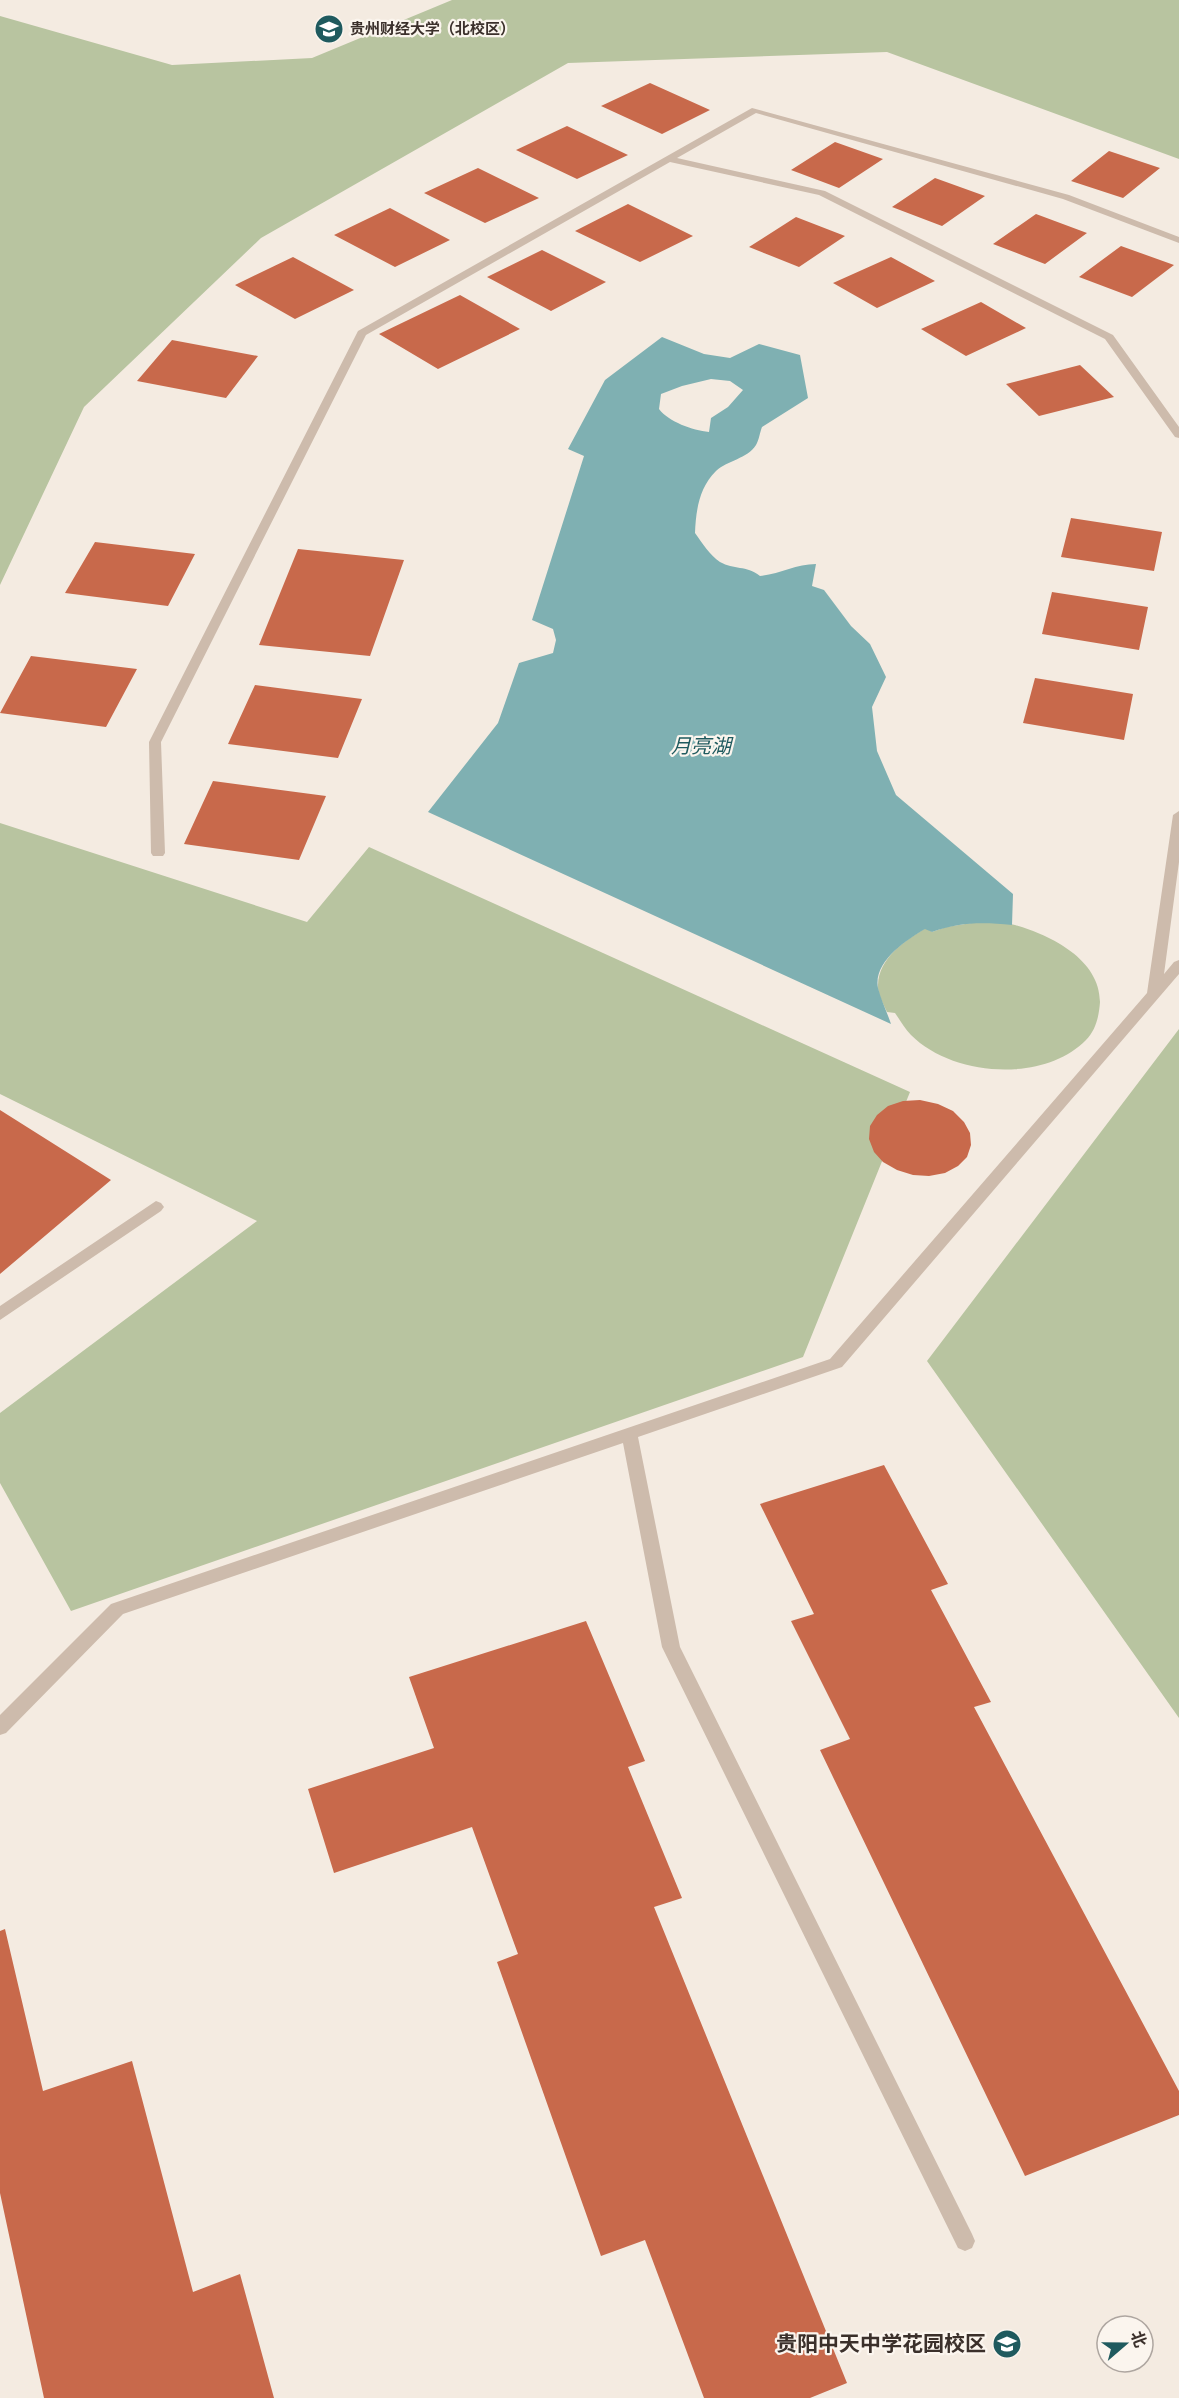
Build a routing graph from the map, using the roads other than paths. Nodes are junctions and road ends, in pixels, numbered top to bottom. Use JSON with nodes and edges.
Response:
{"nodes":[{"id":1,"x":669,"y":159,"type":"junction"},
{"id":2,"x":1179,"y":240,"type":"edge"},
{"id":3,"x":1179,"y":435,"type":"edge"},
{"id":4,"x":1179,"y":815,"type":"edge"},
{"id":5,"x":158,"y":853,"type":"dead end"},
{"id":6,"x":1179,"y":965,"type":"edge"},
{"id":7,"x":1154,"y":994,"type":"junction"},
{"id":8,"x":156,"y":1207,"type":"dead end"},
{"id":9,"x":0,"y":1314,"type":"edge"},
{"id":10,"x":629,"y":1433,"type":"junction"},
{"id":11,"x":0,"y":1727,"type":"edge"},
{"id":12,"x":964,"y":2241,"type":"dead end"}],
"edges":[{"from":1,"to":2,"type":"street"},
{"from":1,"to":3,"type":"street"},
{"from":1,"to":5,"type":"street"},
{"from":4,"to":7,"type":"street"},
{"from":6,"to":7,"type":"street"},
{"from":7,"to":10,"type":"street"},
{"from":8,"to":9,"type":"street"},
{"from":10,"to":11,"type":"street"},
{"from":10,"to":12,"type":"street"}]}
